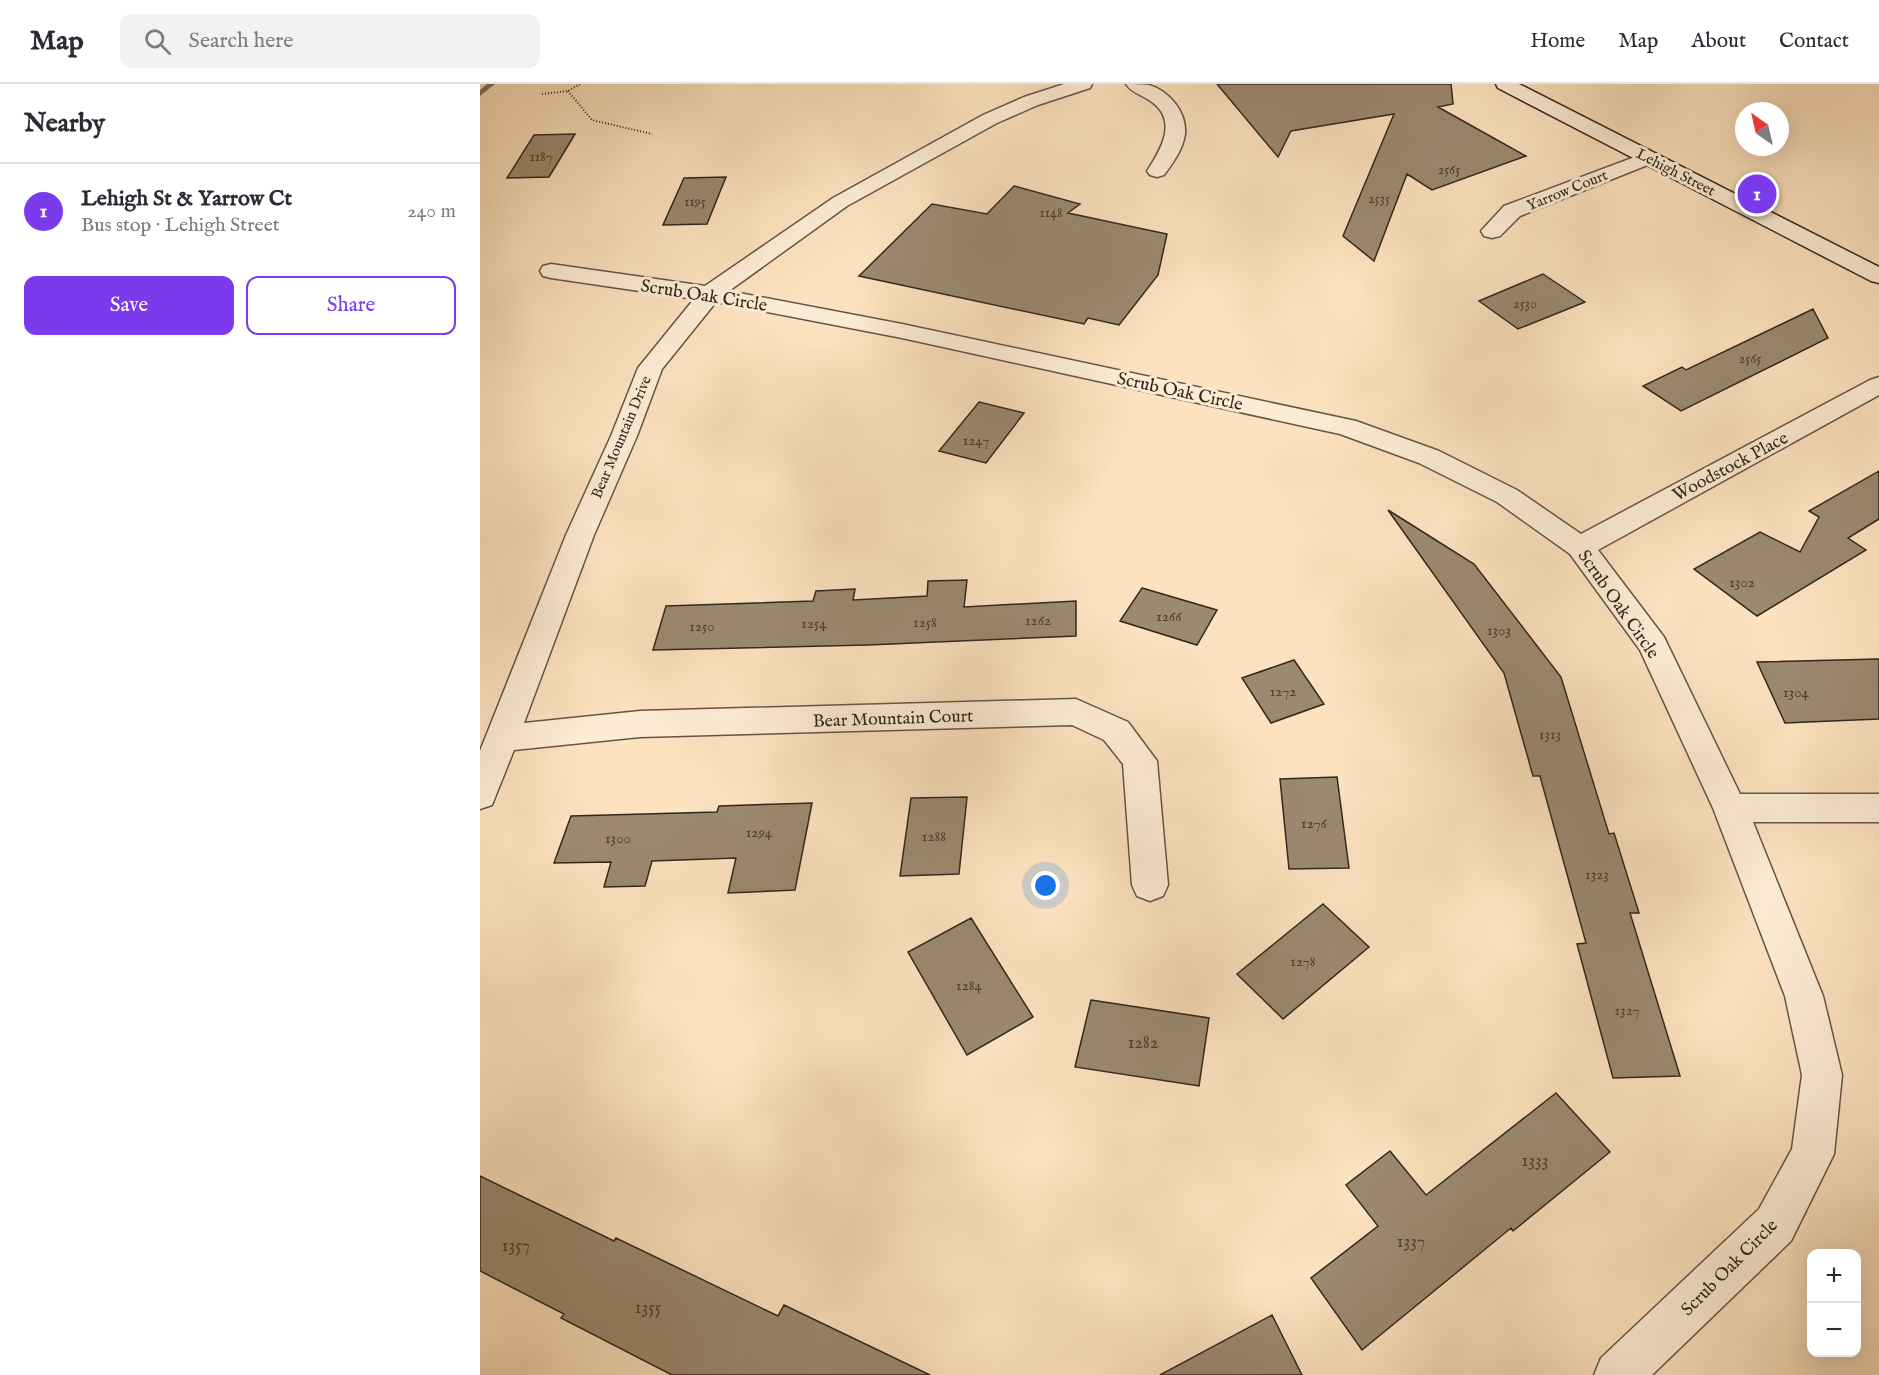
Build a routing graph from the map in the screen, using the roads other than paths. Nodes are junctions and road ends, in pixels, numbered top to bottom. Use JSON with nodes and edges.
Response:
{"nodes":[{"id":1,"x":1083,"y":84,"type":"edge"},
{"id":2,"x":1135,"y":84,"type":"edge"},
{"id":3,"x":1505,"y":84,"type":"edge"},
{"id":4,"x":1648,"y":158,"type":"junction"},
{"id":5,"x":1156,"y":171,"type":"dead end"},
{"id":6,"x":1492,"y":231,"type":"dead end"},
{"id":7,"x":551,"y":271,"type":"dead end"},
{"id":8,"x":1879,"y":276,"type":"edge"},
{"id":9,"x":710,"y":294,"type":"junction"},
{"id":10,"x":1879,"y":385,"type":"edge"},
{"id":11,"x":1580,"y":547,"type":"junction"},
{"id":12,"x":503,"y":738,"type":"junction"},
{"id":13,"x":480,"y":795,"type":"edge"},
{"id":14,"x":1730,"y":808,"type":"junction"},
{"id":15,"x":1879,"y":808,"type":"edge"},
{"id":16,"x":1150,"y":885,"type":"dead end"},
{"id":17,"x":1618,"y":1375,"type":"edge"}],
"edges":[{"from":1,"to":9,"type":"street","name":"Bear Mountain Drive"},
{"from":2,"to":5,"type":"street"},
{"from":3,"to":4,"type":"street","name":"Lehigh Street"},
{"from":4,"to":6,"type":"street","name":"Yarrow Court"},
{"from":4,"to":8,"type":"street","name":"Lehigh Street"},
{"from":7,"to":9,"type":"street","name":"Scrub Oak Circle"},
{"from":9,"to":11,"type":"street","name":"Scrub Oak Circle"},
{"from":9,"to":12,"type":"street","name":"Bear Mountain Drive"},
{"from":10,"to":11,"type":"street","name":"Woodstock Place"},
{"from":11,"to":14,"type":"street","name":"Scrub Oak Circle"},
{"from":12,"to":13,"type":"street","name":"Bear Mountain Drive"},
{"from":12,"to":16,"type":"street","name":"Bear Mountain Court"},
{"from":14,"to":15,"type":"street"},
{"from":14,"to":17,"type":"street","name":"Scrub Oak Circle"}]}
